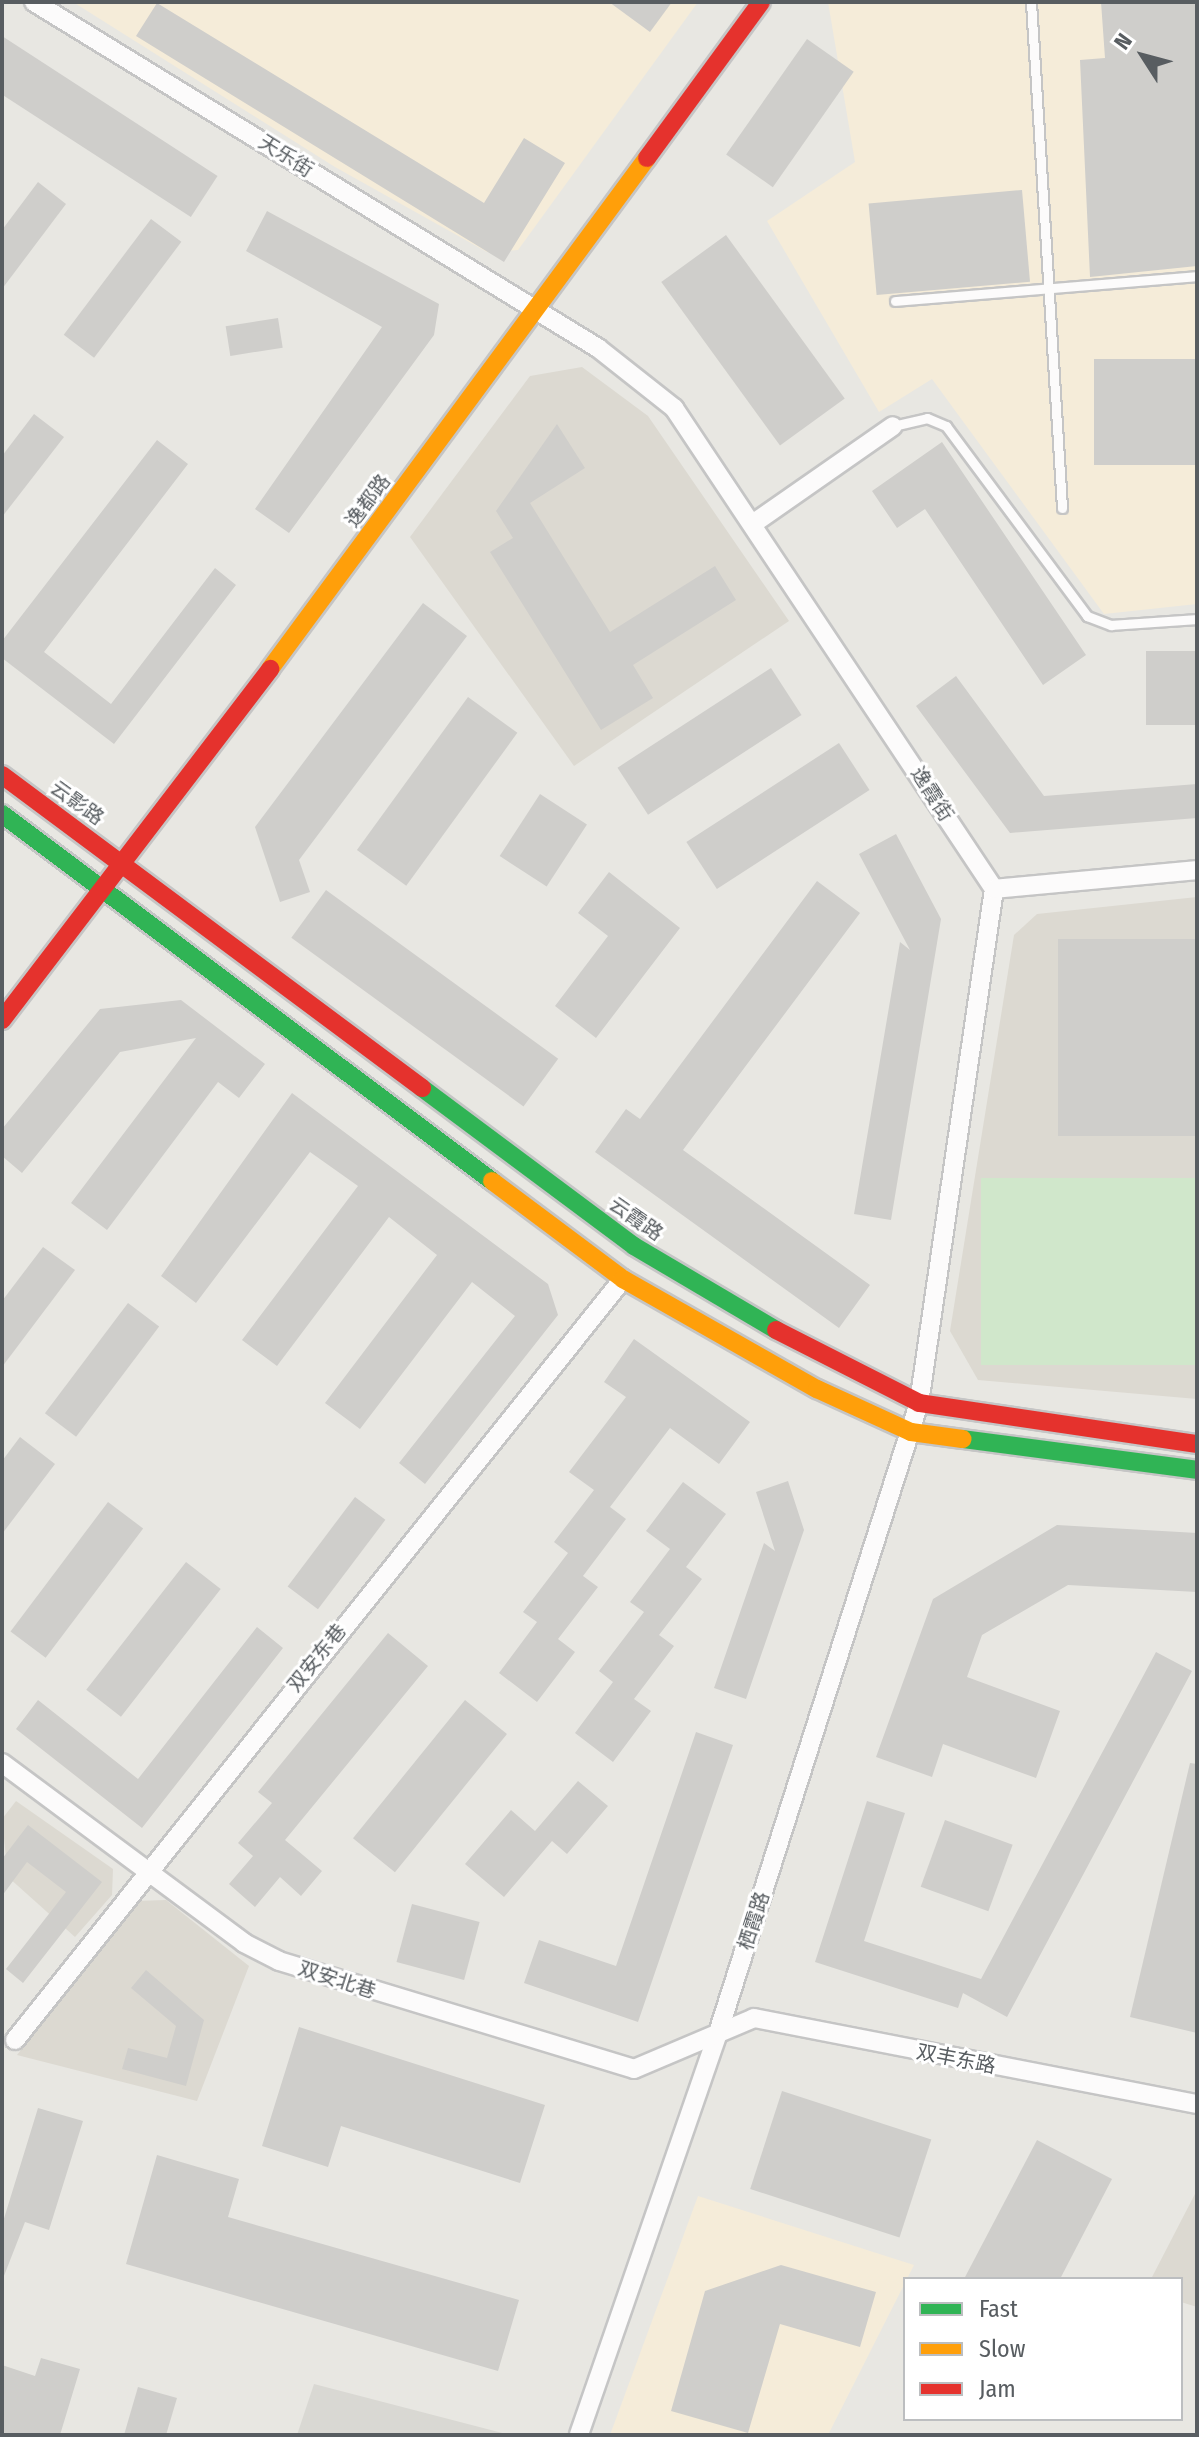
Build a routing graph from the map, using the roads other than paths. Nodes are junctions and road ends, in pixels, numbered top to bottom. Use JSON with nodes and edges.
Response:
{"nodes":[{"id":1,"x":34,"y":2,"type":"edge"},
{"id":2,"x":761,"y":2,"type":"edge"},
{"id":3,"x":1031,"y":2,"type":"edge"},
{"id":4,"x":1197,"y":276,"type":"edge"},
{"id":5,"x":1048,"y":289,"type":"junction"},
{"id":6,"x":895,"y":301,"type":"dead end"},
{"id":7,"x":537,"y":310,"type":"junction"},
{"id":8,"x":893,"y":426,"type":"joint"},
{"id":9,"x":1062,"y":508,"type":"dead end"},
{"id":10,"x":754,"y":523,"type":"junction"},
{"id":11,"x":1197,"y":619,"type":"edge"},
{"id":12,"x":2,"y":775,"type":"edge"},
{"id":13,"x":2,"y":814,"type":"edge"},
{"id":14,"x":125,"y":866,"type":"junction"},
{"id":15,"x":1197,"y":870,"type":"edge"},
{"id":16,"x":994,"y":889,"type":"junction"},
{"id":17,"x":106,"y":892,"type":"junction"},
{"id":18,"x":2,"y":1020,"type":"edge"},
{"id":19,"x":623,"y":1279,"type":"junction"},
{"id":20,"x":919,"y":1403,"type":"junction"},
{"id":21,"x":911,"y":1432,"type":"junction"},
{"id":22,"x":1197,"y":1444,"type":"edge"},
{"id":23,"x":1197,"y":1470,"type":"edge"},
{"id":24,"x":2,"y":1763,"type":"edge"},
{"id":25,"x":146,"y":1870,"type":"junction"},
{"id":26,"x":718,"y":2033,"type":"junction"},
{"id":27,"x":15,"y":2040,"type":"dead end"},
{"id":28,"x":1197,"y":2104,"type":"edge"},
{"id":29,"x":579,"y":2435,"type":"edge"}],
"edges":[{"from":1,"to":7,"type":"street","name":"天乐街"},
{"from":2,"to":7,"type":"street","name":"逸都路"},
{"from":3,"to":5,"type":"lane"},
{"from":4,"to":5,"type":"lane"},
{"from":5,"to":6,"type":"lane"},
{"from":5,"to":9,"type":"lane"},
{"from":7,"to":10,"type":"street","name":"逸霞街"},
{"from":7,"to":14,"type":"street","name":"逸都路"},
{"from":8,"to":10,"type":"street"},
{"from":8,"to":11,"type":"lane"},
{"from":10,"to":16,"type":"street","name":"逸霞街"},
{"from":12,"to":14,"type":"street","name":"云影路"},
{"from":13,"to":17,"type":"street"},
{"from":14,"to":17,"type":"street","name":"逸都路"},
{"from":14,"to":20,"type":"street","name":"云霞路"},
{"from":15,"to":16,"type":"street"},
{"from":16,"to":20,"type":"street"},
{"from":17,"to":18,"type":"street","name":"逸都路"},
{"from":17,"to":19,"type":"street"},
{"from":19,"to":21,"type":"street"},
{"from":19,"to":25,"type":"street","name":"双安东巷"},
{"from":20,"to":21,"type":"street","name":"栖霞路"},
{"from":20,"to":22,"type":"street","name":"云霞路"},
{"from":21,"to":23,"type":"street"},
{"from":21,"to":26,"type":"street","name":"栖霞路"},
{"from":24,"to":25,"type":"street","name":"双安北巷"},
{"from":25,"to":26,"type":"street","name":"双安北巷"},
{"from":25,"to":27,"type":"street","name":"双安东巷"},
{"from":26,"to":28,"type":"street","name":"双丰东路"},
{"from":26,"to":29,"type":"street","name":"栖霞路"}]}
